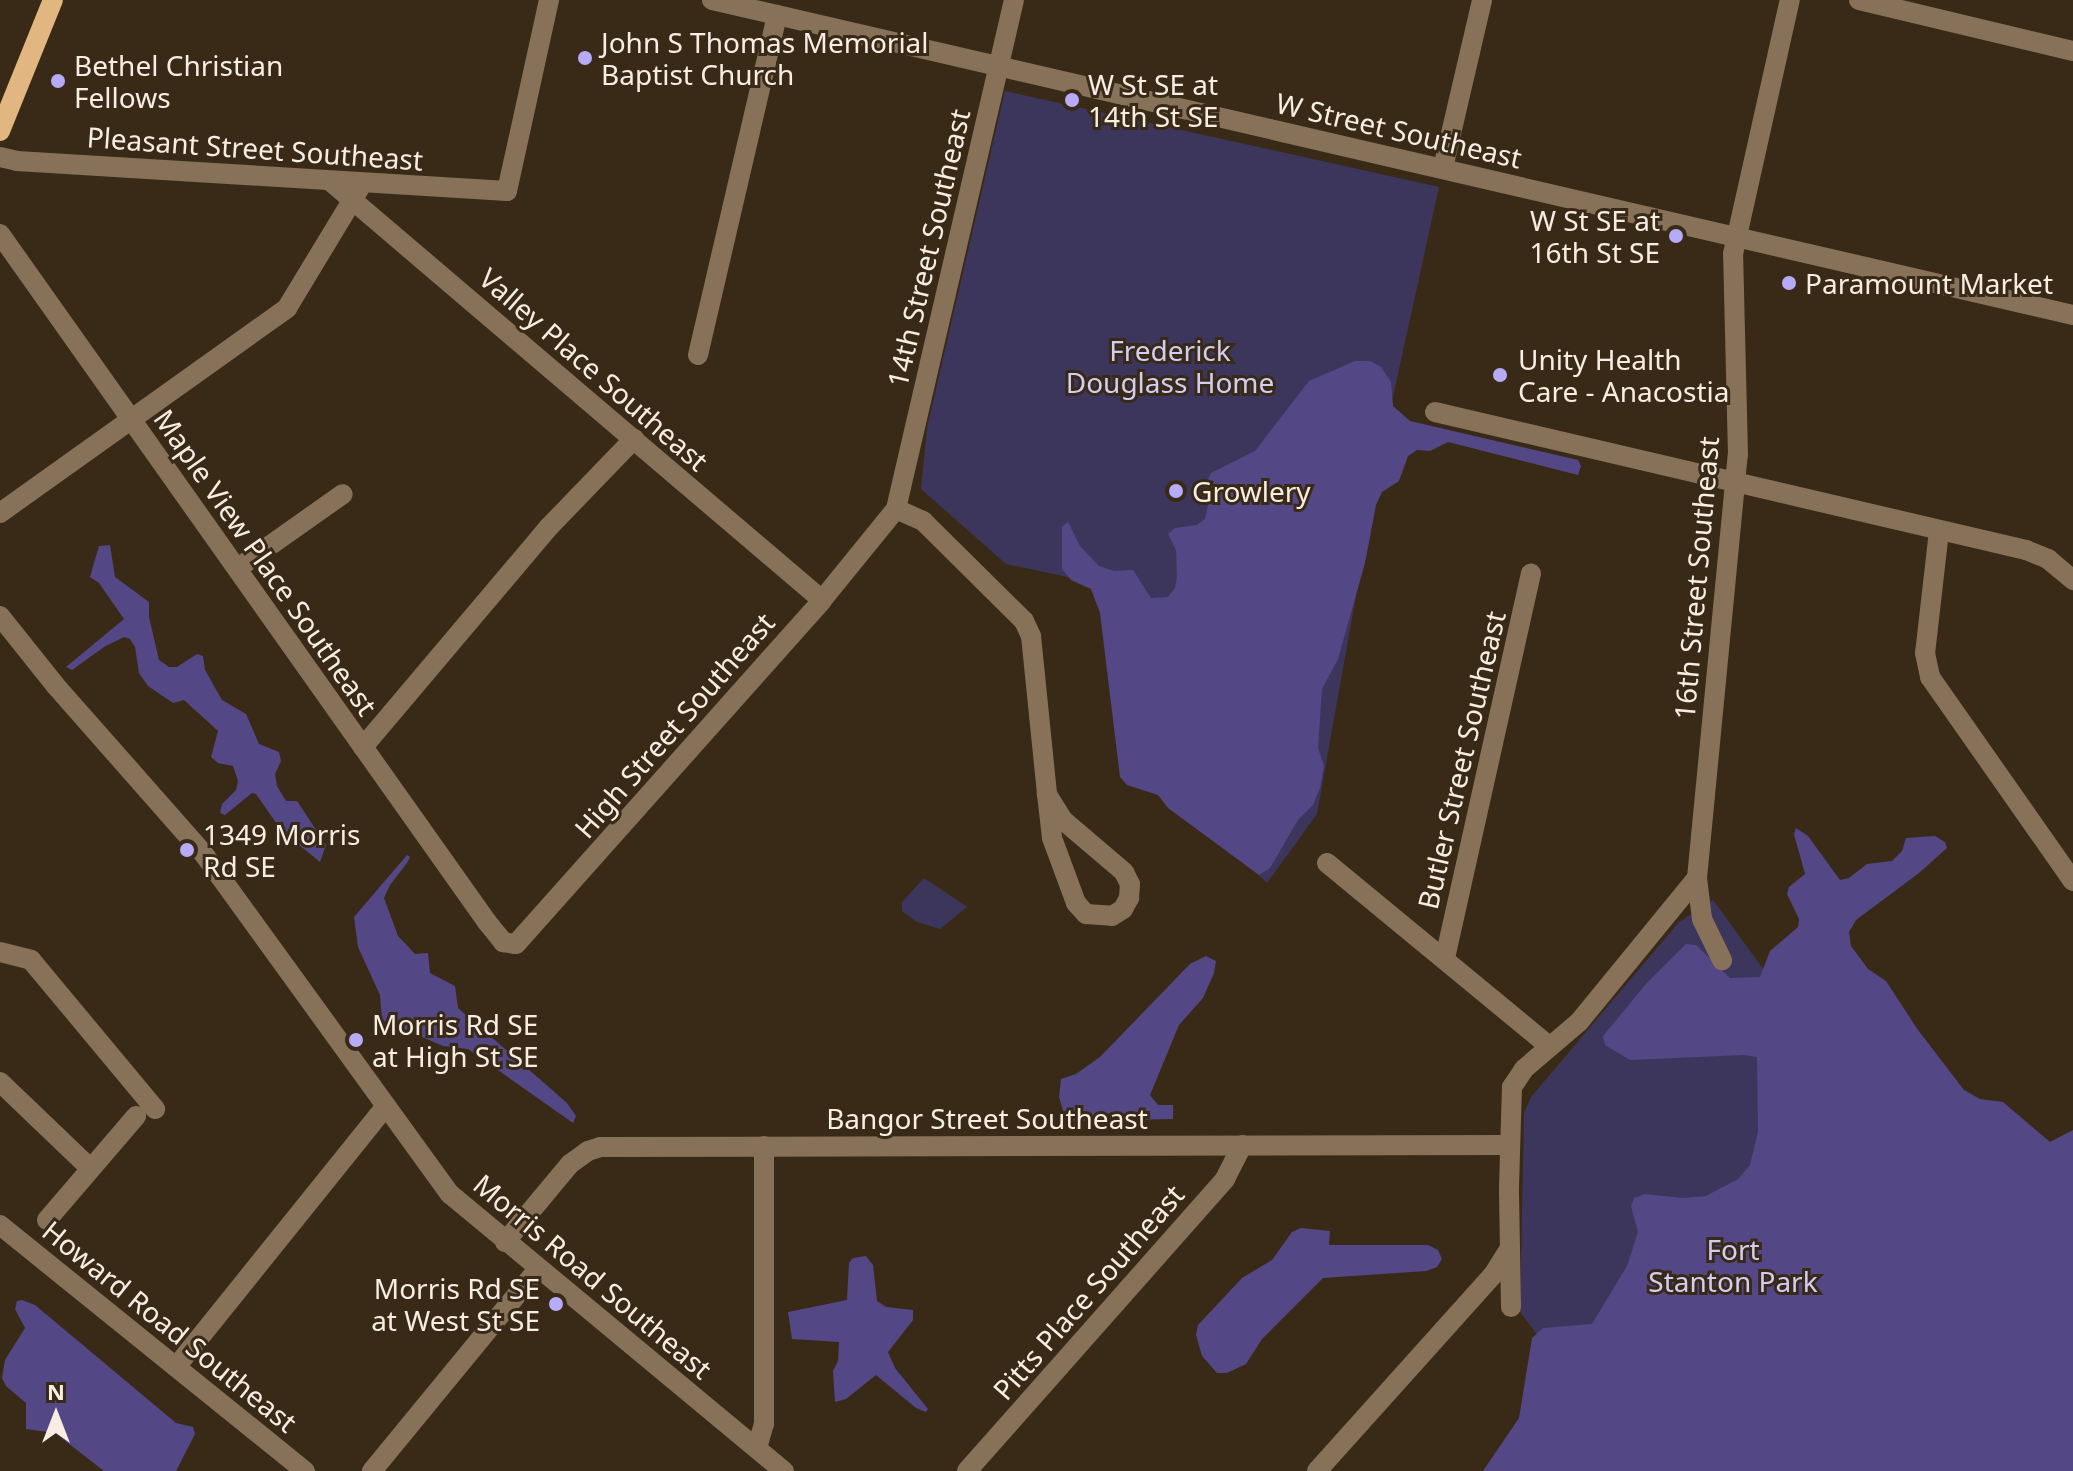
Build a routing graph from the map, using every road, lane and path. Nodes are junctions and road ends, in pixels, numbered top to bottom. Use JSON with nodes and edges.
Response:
{"nodes":[{"id":1,"x":53,"y":0,"type":"edge"},
{"id":2,"x":549,"y":0,"type":"edge"},
{"id":3,"x":712,"y":0,"type":"edge"},
{"id":4,"x":1014,"y":0,"type":"edge"},
{"id":5,"x":1482,"y":0,"type":"edge"},
{"id":6,"x":1790,"y":0,"type":"edge"},
{"id":7,"x":1859,"y":0,"type":"edge"},
{"id":8,"x":777,"y":15,"type":"junction"},
{"id":9,"x":2073,"y":51,"type":"edge"},
{"id":10,"x":999,"y":64,"type":"junction"},
{"id":11,"x":0,"y":131,"type":"edge"},
{"id":12,"x":0,"y":157,"type":"edge"},
{"id":13,"x":1443,"y":168,"type":"junction"},
{"id":14,"x":358,"y":191,"type":"junction"},
{"id":15,"x":0,"y":234,"type":"edge"},
{"id":16,"x":1736,"y":236,"type":"junction"},
{"id":17,"x":2073,"y":315,"type":"edge"},
{"id":18,"x":698,"y":355,"type":"dead end"},
{"id":19,"x":1435,"y":412,"type":"dead end"},
{"id":20,"x":130,"y":417,"type":"junction"},
{"id":21,"x":634,"y":439,"type":"junction"},
{"id":22,"x":1735,"y":484,"type":"junction"},
{"id":23,"x":343,"y":494,"type":"dead end"},
{"id":24,"x":896,"y":509,"type":"junction"},
{"id":25,"x":0,"y":513,"type":"edge"},
{"id":26,"x":1939,"y":531,"type":"junction"},
{"id":27,"x":238,"y":568,"type":"junction"},
{"id":28,"x":1531,"y":574,"type":"dead end"},
{"id":29,"x":2073,"y":580,"type":"edge"},
{"id":30,"x":822,"y":600,"type":"junction"},
{"id":31,"x":0,"y":616,"type":"edge"},
{"id":32,"x":363,"y":747,"type":"junction"},
{"id":33,"x":1047,"y":794,"type":"junction"},
{"id":34,"x":1327,"y":863,"type":"dead end"},
{"id":35,"x":1697,"y":878,"type":"junction"},
{"id":36,"x":2073,"y":881,"type":"edge"},
{"id":37,"x":487,"y":922,"type":"joint"},
{"id":38,"x":0,"y":952,"type":"edge"},
{"id":39,"x":1445,"y":958,"type":"junction"},
{"id":40,"x":1722,"y":960,"type":"dead end"},
{"id":41,"x":1549,"y":1046,"type":"junction"},
{"id":42,"x":0,"y":1082,"type":"edge"},
{"id":43,"x":386,"y":1106,"type":"junction"},
{"id":44,"x":1242,"y":1145,"type":"junction"},
{"id":45,"x":1510,"y":1145,"type":"junction"},
{"id":46,"x":764,"y":1146,"type":"junction"},
{"id":47,"x":90,"y":1168,"type":"junction"},
{"id":48,"x":47,"y":1220,"type":"dead end"},
{"id":49,"x":0,"y":1225,"type":"edge"},
{"id":50,"x":505,"y":1242,"type":"junction"},
{"id":51,"x":1509,"y":1249,"type":"junction"},
{"id":52,"x":538,"y":1269,"type":"junction"},
{"id":53,"x":1511,"y":1307,"type":"dead end"},
{"id":54,"x":176,"y":1367,"type":"junction"},
{"id":55,"x":757,"y":1448,"type":"junction"},
{"id":56,"x":305,"y":1471,"type":"edge"},
{"id":57,"x":372,"y":1471,"type":"edge"},
{"id":58,"x":784,"y":1471,"type":"edge"},
{"id":59,"x":967,"y":1471,"type":"edge"},
{"id":60,"x":1317,"y":1471,"type":"edge"}],
"edges":[{"from":1,"to":11,"type":"main road"},
{"from":2,"to":14,"type":"street","name":"Pleasant Street Southeast"},
{"from":3,"to":8,"type":"street","name":"W Street Southeast"},
{"from":4,"to":10,"type":"street","name":"14th Street Southeast"},
{"from":5,"to":13,"type":"street"},
{"from":6,"to":16,"type":"street","name":"16th Street Southeast"},
{"from":7,"to":9,"type":"street"},
{"from":8,"to":10,"type":"street","name":"W Street Southeast"},
{"from":8,"to":18,"type":"street"},
{"from":10,"to":13,"type":"street","name":"W Street Southeast"},
{"from":10,"to":24,"type":"street","name":"14th Street Southeast"},
{"from":12,"to":14,"type":"street","name":"Pleasant Street Southeast"},
{"from":13,"to":16,"type":"street","name":"W Street Southeast"},
{"from":14,"to":20,"type":"street"},
{"from":14,"to":21,"type":"street","name":"Valley Place Southeast"},
{"from":15,"to":20,"type":"street","name":"Maple View Place Southeast"},
{"from":16,"to":17,"type":"street","name":"W Street Southeast"},
{"from":16,"to":22,"type":"street","name":"16th Street Southeast"},
{"from":19,"to":22,"type":"street"},
{"from":20,"to":25,"type":"street"},
{"from":20,"to":27,"type":"street","name":"Maple View Place Southeast"},
{"from":21,"to":30,"type":"street","name":"Valley Place Southeast"},
{"from":21,"to":32,"type":"street"},
{"from":22,"to":26,"type":"street"},
{"from":22,"to":35,"type":"street","name":"16th Street Southeast"},
{"from":23,"to":27,"type":"street"},
{"from":24,"to":30,"type":"street","name":"High Street Southeast"},
{"from":24,"to":33,"type":"street"},
{"from":26,"to":29,"type":"street"},
{"from":26,"to":36,"type":"street"},
{"from":27,"to":32,"type":"street","name":"Maple View Place Southeast"},
{"from":28,"to":39,"type":"street","name":"Butler Street Southeast"},
{"from":30,"to":37,"type":"street","name":"High Street Southeast"},
{"from":31,"to":43,"type":"street","name":"Morris Road Southeast"},
{"from":32,"to":37,"type":"street","name":"Maple View Place Southeast"},
{"from":33,"to":33,"type":"street"},
{"from":34,"to":39,"type":"street","name":"Butler Street Southeast"},
{"from":35,"to":40,"type":"street","name":"16th Street Southeast"},
{"from":35,"to":41,"type":"street"},
{"from":38,"to":47,"type":"street"},
{"from":39,"to":41,"type":"street","name":"Butler Street Southeast"},
{"from":41,"to":45,"type":"street"},
{"from":42,"to":47,"type":"street"},
{"from":43,"to":50,"type":"street","name":"Morris Road Southeast"},
{"from":43,"to":54,"type":"street"},
{"from":44,"to":45,"type":"street","name":"Bangor Street Southeast"},
{"from":44,"to":46,"type":"street","name":"Bangor Street Southeast"},
{"from":44,"to":59,"type":"street","name":"Pitts Place Southeast"},
{"from":45,"to":51,"type":"street"},
{"from":46,"to":50,"type":"street","name":"Bangor Street Southeast"},
{"from":46,"to":55,"type":"street"},
{"from":47,"to":48,"type":"street"},
{"from":49,"to":54,"type":"street","name":"Howard Road Southeast"},
{"from":50,"to":52,"type":"street","name":"Morris Road Southeast"},
{"from":51,"to":53,"type":"street"},
{"from":51,"to":60,"type":"street"},
{"from":52,"to":55,"type":"street","name":"Morris Road Southeast"},
{"from":52,"to":57,"type":"street"},
{"from":54,"to":56,"type":"street","name":"Howard Road Southeast"},
{"from":55,"to":58,"type":"street","name":"Morris Road Southeast"}]}
